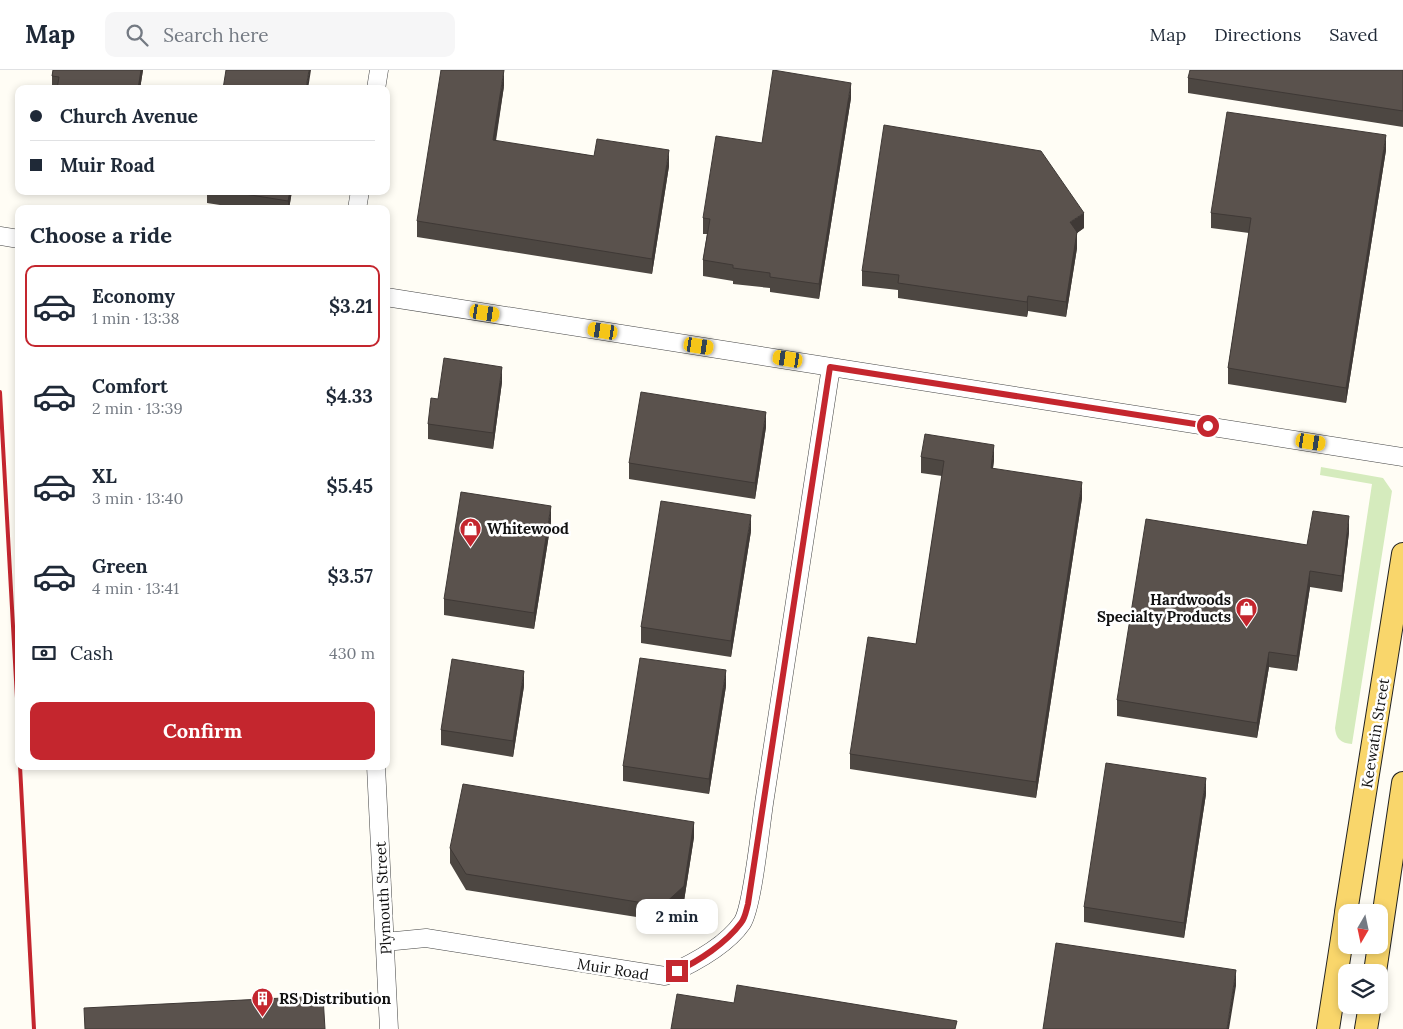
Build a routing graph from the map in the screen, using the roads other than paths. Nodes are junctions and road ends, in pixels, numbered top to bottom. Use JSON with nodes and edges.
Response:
{"nodes":[{"id":1,"x":379,"y":70,"type":"edge"},
{"id":2,"x":377,"y":85,"type":"edge"},
{"id":3,"x":0,"y":236,"type":"edge"},
{"id":4,"x":15,"y":239,"type":"edge"},
{"id":5,"x":390,"y":298,"type":"edge"},
{"id":6,"x":830,"y":367,"type":"junction"},
{"id":7,"x":1403,"y":457,"type":"edge"},
{"id":8,"x":1403,"y":554,"type":"edge"},
{"id":9,"x":376,"y":770,"type":"edge"},
{"id":10,"x":1403,"y":783,"type":"edge"},
{"id":11,"x":1347,"y":904,"type":"edge"},
{"id":12,"x":385,"y":942,"type":"junction"},
{"id":13,"x":1340,"y":954,"type":"edge"},
{"id":14,"x":1376,"y":964,"type":"edge"},
{"id":15,"x":1368,"y":1014,"type":"edge"},
{"id":16,"x":390,"y":1029,"type":"edge"},
{"id":17,"x":1328,"y":1029,"type":"edge"},
{"id":18,"x":1366,"y":1029,"type":"edge"}],
"edges":[{"from":1,"to":2,"type":"street"},
{"from":3,"to":4,"type":"street"},
{"from":5,"to":6,"type":"street"},
{"from":6,"to":7,"type":"street"},
{"from":6,"to":12,"type":"street","name":"Muir Road"},
{"from":8,"to":11,"type":"main road","name":"Keewatin Street"},
{"from":9,"to":12,"type":"street","name":"Plymouth Street"},
{"from":10,"to":14,"type":"main road"},
{"from":12,"to":16,"type":"street","name":"Plymouth Street"},
{"from":13,"to":17,"type":"main road","name":"Keewatin Street"},
{"from":15,"to":18,"type":"main road"}]}
